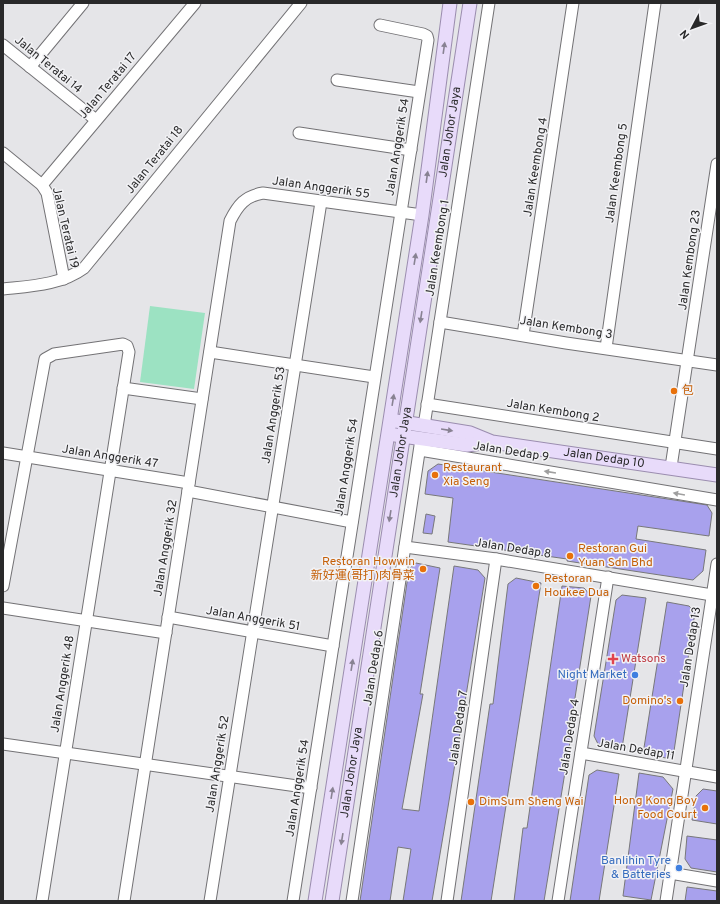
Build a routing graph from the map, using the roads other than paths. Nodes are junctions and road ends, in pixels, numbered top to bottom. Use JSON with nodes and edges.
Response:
{"nodes":[{"id":1,"x":83,"y":3,"type":"edge"},
{"id":2,"x":195,"y":3,"type":"edge"},
{"id":3,"x":301,"y":3,"type":"edge"},
{"id":4,"x":450,"y":3,"type":"edge"},
{"id":5,"x":470,"y":3,"type":"edge"},
{"id":6,"x":489,"y":3,"type":"edge"},
{"id":7,"x":573,"y":3,"type":"edge"},
{"id":8,"x":655,"y":3,"type":"edge"},
{"id":9,"x":380,"y":25,"type":"dead end"},
{"id":10,"x":3,"y":45,"type":"edge"},
{"id":11,"x":30,"y":67,"type":"junction"},
{"id":12,"x":337,"y":80,"type":"dead end"},
{"id":13,"x":419,"y":92,"type":"junction"},
{"id":14,"x":96,"y":120,"type":"junction"},
{"id":15,"x":299,"y":133,"type":"dead end"},
{"id":16,"x":411,"y":150,"type":"junction"},
{"id":17,"x":3,"y":153,"type":"edge"},
{"id":18,"x":717,"y":164,"type":"edge"},
{"id":19,"x":42,"y":185,"type":"junction"},
{"id":20,"x":242,"y":202,"type":"joint"},
{"id":21,"x":321,"y":202,"type":"junction"},
{"id":22,"x":400,"y":212,"type":"junction"},
{"id":23,"x":422,"y":215,"type":"junction"},
{"id":24,"x":64,"y":279,"type":"junction"},
{"id":25,"x":3,"y":289,"type":"edge"},
{"id":26,"x":440,"y":322,"type":"junction"},
{"id":27,"x":524,"y":335,"type":"junction"},
{"id":28,"x":606,"y":348,"type":"junction"},
{"id":29,"x":210,"y":352,"type":"junction"},
{"id":30,"x":688,"y":360,"type":"junction"},
{"id":31,"x":295,"y":365,"type":"junction"},
{"id":32,"x":717,"y":365,"type":"edge"},
{"id":33,"x":374,"y":377,"type":"junction"},
{"id":34,"x":123,"y":388,"type":"junction"},
{"id":35,"x":202,"y":399,"type":"junction"},
{"id":36,"x":427,"y":404,"type":"junction"},
{"id":37,"x":390,"y":420,"type":"junction"},
{"id":38,"x":405,"y":423,"type":"junction"},
{"id":39,"x":388,"y":434,"type":"junction"},
{"id":40,"x":403,"y":436,"type":"junction"},
{"id":41,"x":422,"y":438,"type":"junction"},
{"id":42,"x":675,"y":443,"type":"junction"},
{"id":43,"x":717,"y":449,"type":"edge"},
{"id":44,"x":3,"y":453,"type":"edge"},
{"id":45,"x":28,"y":457,"type":"junction"},
{"id":46,"x":672,"y":467,"type":"junction"},
{"id":47,"x":110,"y":470,"type":"junction"},
{"id":48,"x":717,"y":475,"type":"edge"},
{"id":49,"x":189,"y":487,"type":"junction"},
{"id":50,"x":717,"y":500,"type":"edge"},
{"id":51,"x":272,"y":507,"type":"junction"},
{"id":52,"x":352,"y":522,"type":"junction"},
{"id":53,"x":405,"y":547,"type":"junction"},
{"id":54,"x":496,"y":559,"type":"junction"},
{"id":55,"x":717,"y":564,"type":"edge"},
{"id":56,"x":608,"y":577,"type":"junction"},
{"id":57,"x":3,"y":586,"type":"edge"},
{"id":58,"x":712,"y":595,"type":"junction"},
{"id":59,"x":3,"y":608,"type":"edge"},
{"id":60,"x":168,"y":617,"type":"junction"},
{"id":61,"x":86,"y":620,"type":"junction"},
{"id":62,"x":166,"y":632,"type":"junction"},
{"id":63,"x":252,"y":632,"type":"junction"},
{"id":64,"x":333,"y":646,"type":"junction"},
{"id":65,"x":3,"y":744,"type":"edge"},
{"id":66,"x":65,"y":753,"type":"junction"},
{"id":67,"x":581,"y":753,"type":"junction"},
{"id":68,"x":145,"y":764,"type":"junction"},
{"id":69,"x":686,"y":772,"type":"junction"},
{"id":70,"x":229,"y":776,"type":"junction"},
{"id":71,"x":717,"y":777,"type":"edge"},
{"id":72,"x":311,"y":788,"type":"junction"},
{"id":73,"x":670,"y":873,"type":"junction"},
{"id":74,"x":717,"y":881,"type":"edge"},
{"id":75,"x":42,"y":901,"type":"edge"},
{"id":76,"x":124,"y":901,"type":"edge"},
{"id":77,"x":210,"y":901,"type":"edge"},
{"id":78,"x":293,"y":901,"type":"edge"},
{"id":79,"x":315,"y":901,"type":"edge"},
{"id":80,"x":332,"y":901,"type":"edge"},
{"id":81,"x":352,"y":901,"type":"edge"},
{"id":82,"x":447,"y":901,"type":"edge"},
{"id":83,"x":558,"y":901,"type":"edge"},
{"id":84,"x":666,"y":901,"type":"edge"}],
"edges":[{"from":1,"to":11,"type":"street"},
{"from":2,"to":14,"type":"street","name":"Jalan Teratai 17"},
{"from":3,"to":24,"type":"street","name":"Jalan Teratai 18"},
{"from":23,"to":4,"type":"main road","name":"Jalan Johor Jaya","one_way":true},
{"from":5,"to":38,"type":"main road","name":"Jalan Johor Jaya","one_way":true},
{"from":6,"to":26,"type":"street","name":"Jalan Keembong 1"},
{"from":7,"to":27,"type":"street","name":"Jalan Keembong 4"},
{"from":8,"to":28,"type":"street","name":"Jalan Keembong 5"},
{"from":9,"to":13,"type":"street","name":"Jalan Anggerik 54"},
{"from":10,"to":11,"type":"street","name":"Jalan Teratai 14"},
{"from":11,"to":14,"type":"street","name":"Jalan Teratai 14"},
{"from":12,"to":13,"type":"street"},
{"from":13,"to":16,"type":"street","name":"Jalan Anggerik 54"},
{"from":14,"to":19,"type":"street","name":"Jalan Teratai 17"},
{"from":15,"to":16,"type":"street"},
{"from":16,"to":22,"type":"street","name":"Jalan Anggerik 54"},
{"from":17,"to":19,"type":"street","name":"Jalan Teratai 19"},
{"from":18,"to":30,"type":"street","name":"Jalan Kembong 23"},
{"from":19,"to":24,"type":"street","name":"Jalan Teratai 19"},
{"from":20,"to":21,"type":"street","name":"Jalan Anggerik 55"},
{"from":20,"to":29,"type":"street","name":"Jalan Anggerik 32"},
{"from":21,"to":22,"type":"street","name":"Jalan Anggerik 55"},
{"from":21,"to":31,"type":"street","name":"Jalan Anggerik 53"},
{"from":22,"to":23,"type":"street","name":"Jalan Anggerik 55"},
{"from":22,"to":33,"type":"street","name":"Jalan Anggerik 54"},
{"from":37,"to":23,"type":"main road","name":"Jalan Johor Jaya","one_way":true},
{"from":24,"to":25,"type":"street","name":"Jalan Teratai 18"},
{"from":26,"to":27,"type":"street","name":"Jalan Kembong 3"},
{"from":26,"to":36,"type":"street","name":"Jalan Keembong 1"},
{"from":27,"to":28,"type":"street","name":"Jalan Kembong 3"},
{"from":28,"to":30,"type":"street","name":"Jalan Kembong 3"},
{"from":29,"to":31,"type":"street"},
{"from":29,"to":35,"type":"street","name":"Jalan Anggerik 32"},
{"from":30,"to":32,"type":"street","name":"Jalan Kembong 3"},
{"from":30,"to":42,"type":"street","name":"Jalan Kembong 23"},
{"from":31,"to":33,"type":"street"},
{"from":31,"to":51,"type":"street","name":"Jalan Anggerik 53"},
{"from":33,"to":52,"type":"street","name":"Jalan Anggerik 54"},
{"from":34,"to":35,"type":"street"},
{"from":34,"to":45,"type":"street","name":"Jalan Anggerik 48"},
{"from":34,"to":47,"type":"street","name":"Jalan Anggerik 48"},
{"from":35,"to":49,"type":"street","name":"Jalan Anggerik 32"},
{"from":36,"to":41,"type":"street","name":"Jalan Keembong 1"},
{"from":36,"to":42,"type":"street","name":"Jalan Kembong 2"},
{"from":37,"to":38,"type":"main road","name":"Jalan Dedap 10"},
{"from":37,"to":39,"type":"main road","name":"Jalan Johor Jaya"},
{"from":38,"to":40,"type":"main road","name":"Jalan Johor Jaya"},
{"from":38,"to":41,"type":"main road","name":"Jalan Dedap 10"},
{"from":39,"to":40,"type":"main road","name":"Jalan Dedap 10"},
{"from":79,"to":39,"type":"main road","name":"Jalan Johor Jaya","one_way":true},
{"from":40,"to":41,"type":"main road","name":"Jalan Dedap 10"},
{"from":40,"to":80,"type":"main road","name":"Jalan Johor Jaya","one_way":true},
{"from":41,"to":46,"type":"main road","name":"Jalan Dedap 10"},
{"from":50,"to":41,"type":"street","name":"Jalan Dedap 9","one_way":true},
{"from":41,"to":53,"type":"street","name":"Jalan Dedap 6"},
{"from":42,"to":43,"type":"street","name":"Jalan Kembong 2"},
{"from":42,"to":46,"type":"street","name":"Jalan Kembong 23"},
{"from":44,"to":45,"type":"street","name":"Jalan Anggerik 47"},
{"from":45,"to":47,"type":"street","name":"Jalan Anggerik 47"},
{"from":45,"to":57,"type":"street"},
{"from":46,"to":48,"type":"main road","name":"Jalan Dedap 10"},
{"from":47,"to":49,"type":"street","name":"Jalan Anggerik 47"},
{"from":47,"to":61,"type":"street","name":"Jalan Anggerik 48"},
{"from":49,"to":51,"type":"street","name":"Jalan Anggerik 47"},
{"from":49,"to":60,"type":"street","name":"Jalan Anggerik 32"},
{"from":51,"to":52,"type":"street","name":"Jalan Anggerik 47"},
{"from":51,"to":63,"type":"street","name":"Jalan Anggerik 53"},
{"from":52,"to":64,"type":"street","name":"Jalan Anggerik 54"},
{"from":53,"to":54,"type":"street","name":"Jalan Dedap 8"},
{"from":53,"to":81,"type":"street","name":"Jalan Dedap 6"},
{"from":54,"to":56,"type":"street","name":"Jalan Dedap 8"},
{"from":54,"to":82,"type":"street","name":"Jalan Dedap 7"},
{"from":55,"to":58,"type":"street","name":"Jalan Dedap 13"},
{"from":56,"to":58,"type":"street","name":"Jalan Dedap 8"},
{"from":56,"to":67,"type":"street","name":"Jalan Dedap 4"},
{"from":58,"to":69,"type":"street","name":"Jalan Dedap 13"},
{"from":59,"to":61,"type":"street"},
{"from":60,"to":62,"type":"street","name":"Jalan Anggerik 32"},
{"from":60,"to":63,"type":"street","name":"Jalan Anggerik 51"},
{"from":61,"to":62,"type":"street"},
{"from":61,"to":66,"type":"street","name":"Jalan Anggerik 48"},
{"from":62,"to":68,"type":"street","name":"Jalan Anggerik 32"},
{"from":63,"to":64,"type":"street","name":"Jalan Anggerik 51"},
{"from":63,"to":70,"type":"street","name":"Jalan Anggerik 52"},
{"from":64,"to":72,"type":"street","name":"Jalan Anggerik 54"},
{"from":65,"to":66,"type":"street"},
{"from":66,"to":68,"type":"street"},
{"from":66,"to":75,"type":"street","name":"Jalan Anggerik 48"},
{"from":67,"to":69,"type":"street","name":"Jalan Dedap 11"},
{"from":67,"to":83,"type":"street","name":"Jalan Dedap 4"},
{"from":68,"to":70,"type":"street"},
{"from":68,"to":76,"type":"street","name":"Jalan Anggerik 32"},
{"from":69,"to":71,"type":"street","name":"Jalan Dedap 11"},
{"from":69,"to":73,"type":"street","name":"Jalan Dedap 13"},
{"from":70,"to":72,"type":"street"},
{"from":70,"to":77,"type":"street","name":"Jalan Anggerik 52"},
{"from":72,"to":78,"type":"street","name":"Jalan Anggerik 54"},
{"from":73,"to":74,"type":"street"},
{"from":73,"to":84,"type":"street","name":"Jalan Dedap 13"}]}
